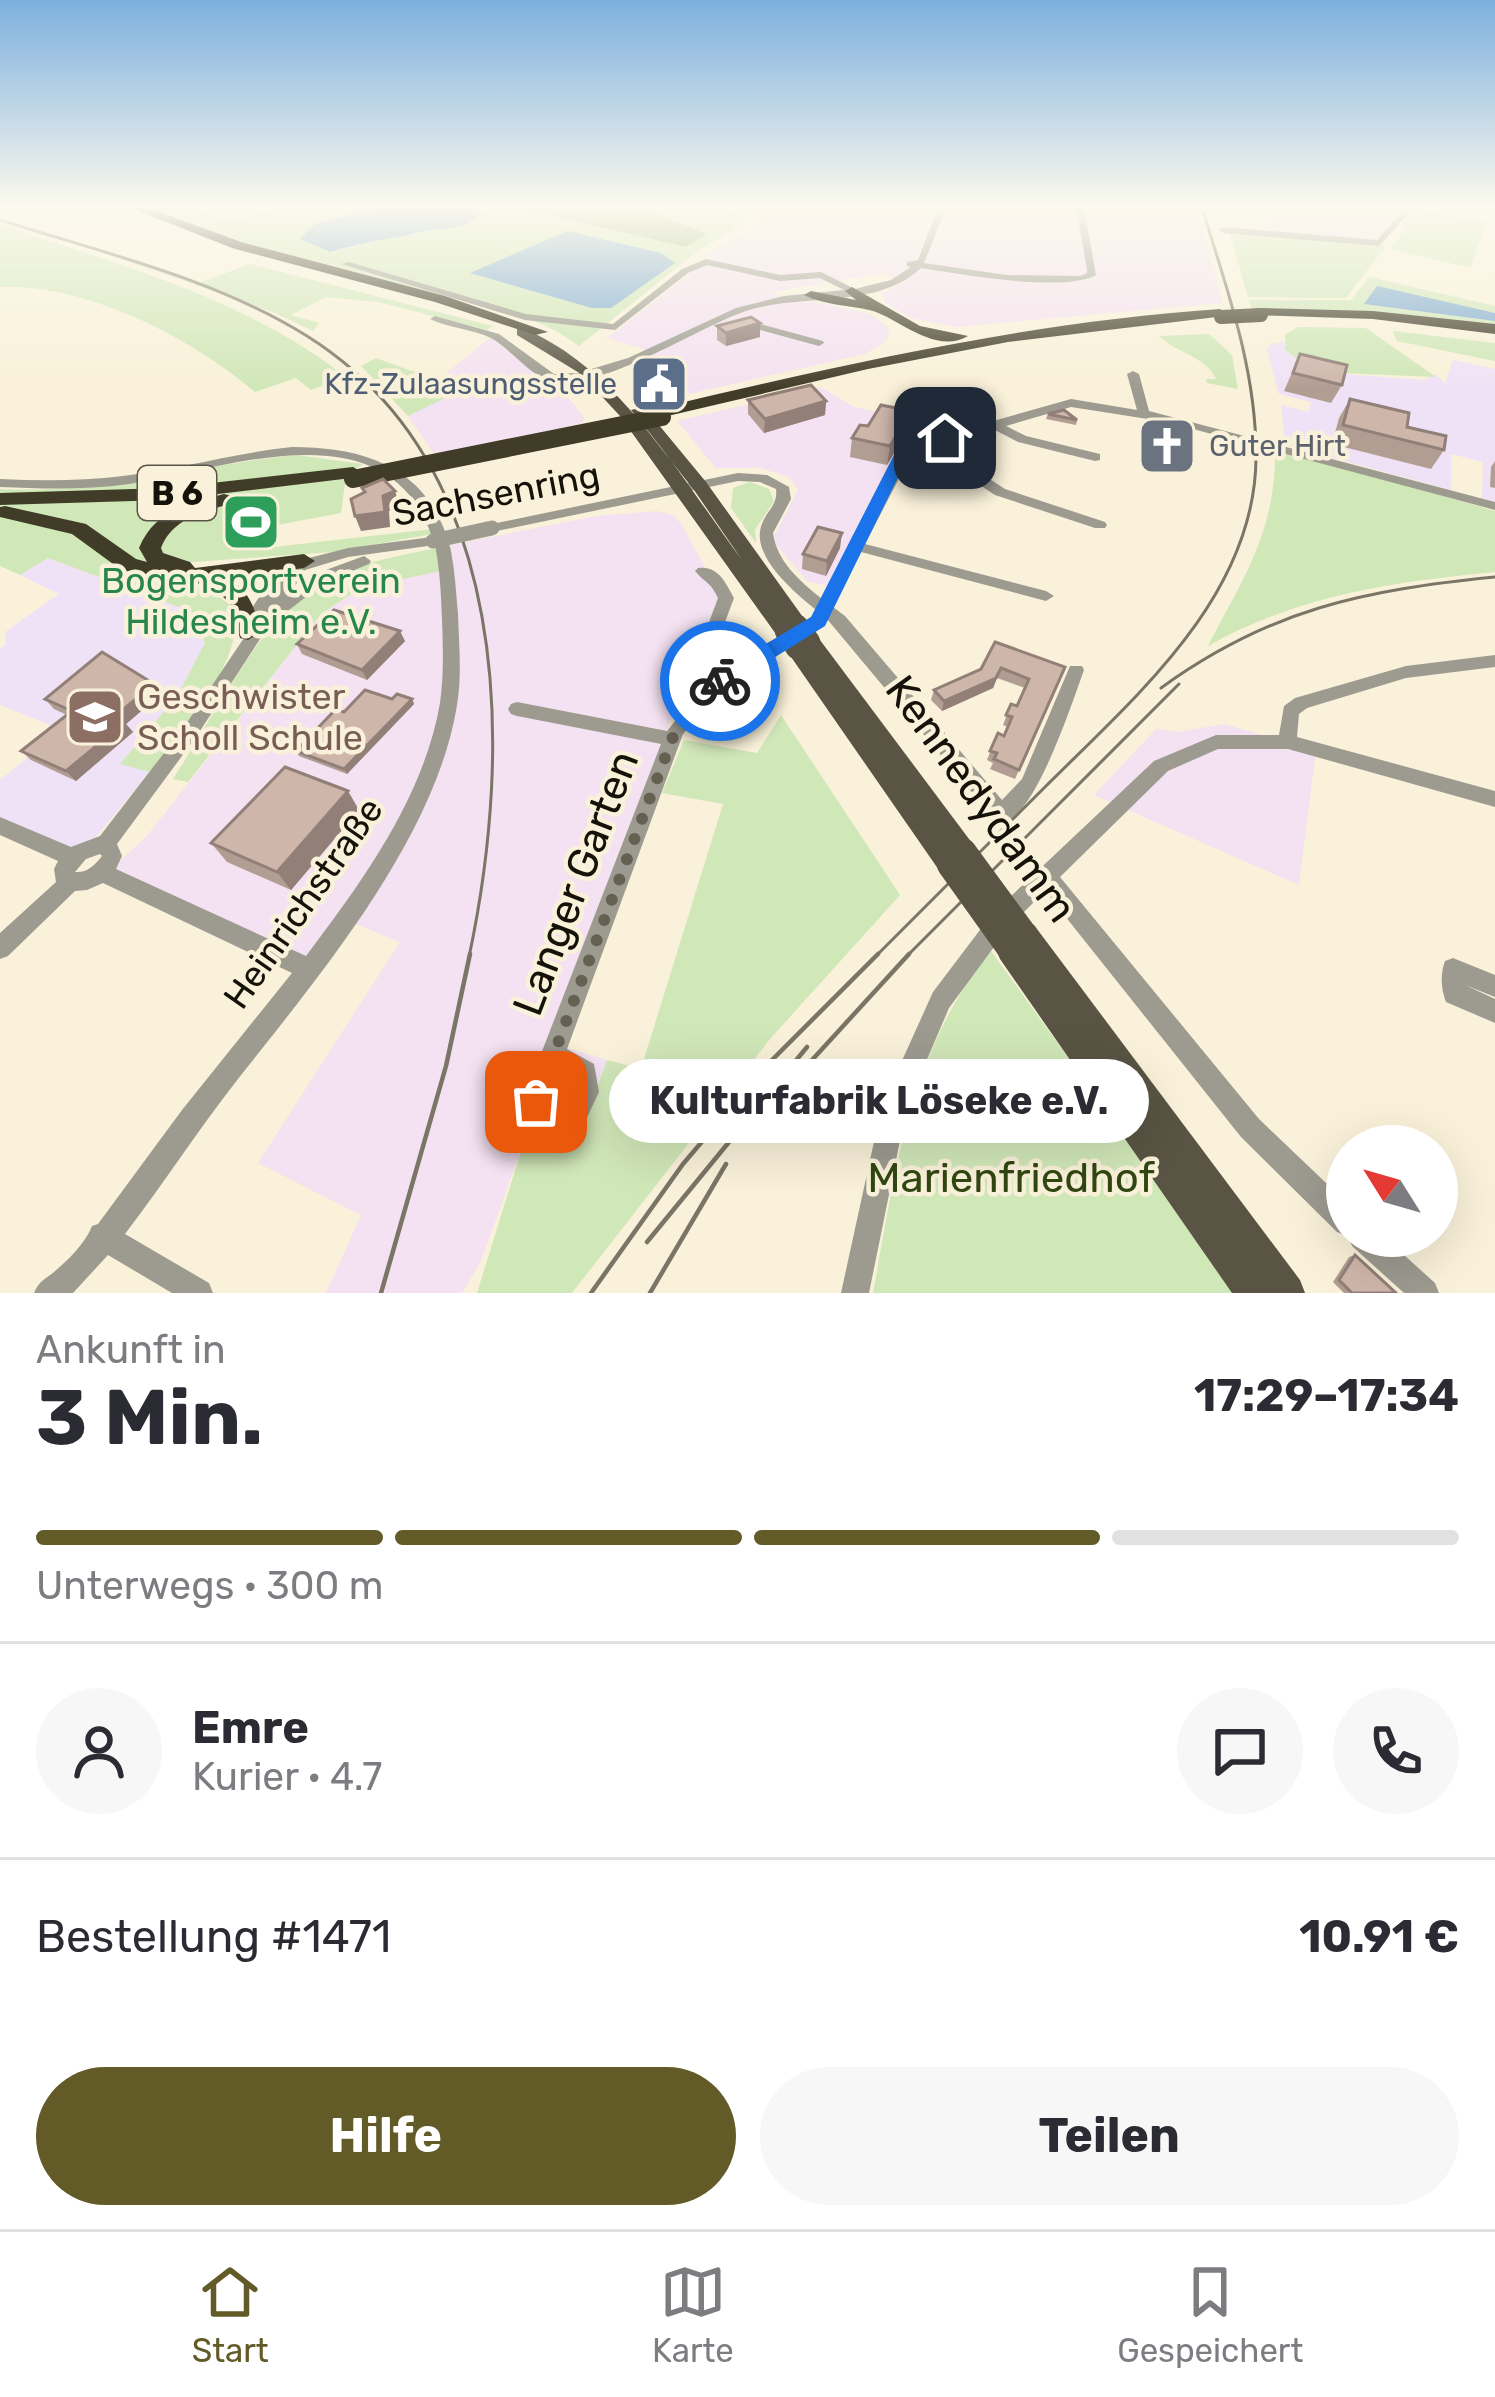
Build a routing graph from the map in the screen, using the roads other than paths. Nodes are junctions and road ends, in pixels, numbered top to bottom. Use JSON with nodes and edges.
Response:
{"nodes":[{"id":1,"x":294,"y":268,"type":"edge"},
{"id":2,"x":319,"y":268,"type":"edge"},
{"id":3,"x":361,"y":268,"type":"edge"},
{"id":4,"x":691,"y":268,"type":"edge"},
{"id":5,"x":735,"y":268,"type":"edge"},
{"id":6,"x":905,"y":268,"type":"edge"},
{"id":7,"x":909,"y":268,"type":"edge"},
{"id":8,"x":943,"y":268,"type":"edge"},
{"id":9,"x":1092,"y":268,"type":"edge"},
{"id":10,"x":847,"y":290,"type":"junction"},
{"id":11,"x":811,"y":295,"type":"junction"},
{"id":12,"x":872,"y":299,"type":"junction"},
{"id":13,"x":724,"y":314,"type":"junction"},
{"id":14,"x":435,"y":320,"type":"dead end"},
{"id":15,"x":1104,"y":323,"type":"junction"},
{"id":16,"x":1070,"y":326,"type":"junction"},
{"id":17,"x":1495,"y":331,"type":"edge"},
{"id":18,"x":522,"y":332,"type":"joint"},
{"id":19,"x":540,"y":332,"type":"joint"},
{"id":20,"x":819,"y":343,"type":"dead end"},
{"id":21,"x":631,"y":359,"type":"junction"},
{"id":22,"x":868,"y":363,"type":"junction"},
{"id":23,"x":588,"y":367,"type":"junction"},
{"id":24,"x":1133,"y":374,"type":"dead end"},
{"id":25,"x":615,"y":386,"type":"junction"},
{"id":26,"x":632,"y":411,"type":"junction"},
{"id":27,"x":1144,"y":414,"type":"junction"},
{"id":28,"x":661,"y":415,"type":"junction"},
{"id":29,"x":993,"y":424,"type":"junction"},
{"id":30,"x":1095,"y":457,"type":"dead end"},
{"id":31,"x":899,"y":459,"type":"junction"},
{"id":32,"x":353,"y":476,"type":"junction"},
{"id":33,"x":0,"y":483,"type":"edge"},
{"id":34,"x":691,"y":488,"type":"junction"},
{"id":35,"x":277,"y":490,"type":"junction"},
{"id":36,"x":0,"y":506,"type":"edge"},
{"id":37,"x":1495,"y":506,"type":"edge"},
{"id":38,"x":1100,"y":525,"type":"dead end"},
{"id":39,"x":858,"y":547,"type":"junction"},
{"id":40,"x":391,"y":550,"type":"junction"},
{"id":41,"x":304,"y":561,"type":"junction"},
{"id":42,"x":703,"y":571,"type":"dead end"},
{"id":43,"x":195,"y":575,"type":"junction"},
{"id":44,"x":1046,"y":596,"type":"dead end"},
{"id":45,"x":825,"y":610,"type":"junction"},
{"id":46,"x":717,"y":622,"type":"junction"},
{"id":47,"x":254,"y":630,"type":"junction"},
{"id":48,"x":769,"y":653,"type":"junction"},
{"id":49,"x":1495,"y":661,"type":"edge"},
{"id":50,"x":1076,"y":670,"type":"dead end"},
{"id":51,"x":701,"y":698,"type":"junction"},
{"id":52,"x":517,"y":710,"type":"dead end"},
{"id":53,"x":672,"y":739,"type":"junction"},
{"id":54,"x":1288,"y":742,"type":"junction"},
{"id":55,"x":1495,"y":800,"type":"edge"},
{"id":56,"x":0,"y":826,"type":"edge"},
{"id":57,"x":105,"y":845,"type":"junction"},
{"id":58,"x":72,"y":857,"type":"junction"},
{"id":59,"x":102,"y":872,"type":"junction"},
{"id":60,"x":1045,"y":875,"type":"junction"},
{"id":61,"x":70,"y":882,"type":"junction"},
{"id":62,"x":1017,"y":941,"type":"junction"},
{"id":63,"x":0,"y":948,"type":"edge"},
{"id":64,"x":306,"y":968,"type":"junction"},
{"id":65,"x":1495,"y":986,"type":"edge"},
{"id":66,"x":1495,"y":1011,"type":"edge"},
{"id":67,"x":553,"y":1054,"type":"dead end"},
{"id":68,"x":1326,"y":1202,"type":"edge"},
{"id":69,"x":102,"y":1236,"type":"junction"},
{"id":70,"x":1385,"y":1257,"type":"edge"},
{"id":71,"x":48,"y":1293,"type":"edge"},
{"id":72,"x":200,"y":1293,"type":"edge"},
{"id":73,"x":855,"y":1293,"type":"edge"},
{"id":74,"x":1254,"y":1293,"type":"edge"},
{"id":75,"x":1288,"y":1293,"type":"edge"},
{"id":76,"x":1425,"y":1293,"type":"edge"}],
"edges":[{"from":1,"to":18,"type":"highway"},
{"from":2,"to":19,"type":"highway"},
{"from":3,"to":4,"type":"street"},
{"from":5,"to":10,"type":"street"},
{"from":6,"to":10,"type":"street"},
{"from":7,"to":12,"type":"street"},
{"from":8,"to":9,"type":"street"},
{"from":10,"to":11,"type":"street"},
{"from":10,"to":12,"type":"highway"},
{"from":10,"to":23,"type":"street"},
{"from":11,"to":12,"type":"highway"},
{"from":11,"to":13,"type":"street"},
{"from":12,"to":16,"type":"highway"},
{"from":12,"to":22,"type":"highway"},
{"from":13,"to":20,"type":"street"},
{"from":13,"to":21,"type":"street"},
{"from":14,"to":23,"type":"street"},
{"from":15,"to":16,"type":"highway","number":"B 6"},
{"from":15,"to":17,"type":"highway","number":"B 6","bridge":true},
{"from":15,"to":28,"type":"highway","number":"B 6"},
{"from":16,"to":22,"type":"highway","number":"B 6"},
{"from":18,"to":23,"type":"main road"},
{"from":19,"to":23,"type":"main road"},
{"from":21,"to":23,"type":"street"},
{"from":21,"to":25,"type":"street"},
{"from":22,"to":28,"type":"highway","number":"B 6"},
{"from":23,"to":25,"type":"main road","name":"Kennedydamm"},
{"from":23,"to":26,"type":"main road","name":"Kennedydamm"},
{"from":24,"to":27,"type":"street"},
{"from":25,"to":26,"type":"main road","name":"Kennedydamm"},
{"from":26,"to":34,"type":"main road","name":"Kennedydamm"},
{"from":27,"to":29,"type":"street"},
{"from":27,"to":37,"type":"street"},
{"from":28,"to":32,"type":"highway","number":"B 6","bridge":true},
{"from":29,"to":30,"type":"street"},
{"from":29,"to":31,"type":"street"},
{"from":31,"to":38,"type":"street"},
{"from":31,"to":39,"type":"street"},
{"from":32,"to":35,"type":"highway","number":"B 6"},
{"from":32,"to":36,"type":"highway","number":"B 6"},
{"from":33,"to":64,"type":"street","name":"Heinrichstraße"},
{"from":34,"to":40,"type":"street","name":"Sachsenring","bridge":true},
{"from":34,"to":45,"type":"street","name":"Sachsenring"},
{"from":34,"to":62,"type":"main road","name":"Kennedydamm","bridge":true},
{"from":35,"to":36,"type":"highway","number":"B 6"},
{"from":35,"to":41,"type":"highway"},
{"from":36,"to":43,"type":"highway"},
{"from":39,"to":44,"type":"street"},
{"from":39,"to":45,"type":"street"},
{"from":40,"to":41,"type":"street","name":"Sachsenring"},
{"from":40,"to":47,"type":"street"},
{"from":41,"to":43,"type":"highway"},
{"from":41,"to":47,"type":"street"},
{"from":42,"to":46,"type":"street"},
{"from":43,"to":47,"type":"highway"},
{"from":45,"to":48,"type":"street","name":"Langer Garten"},
{"from":45,"to":50,"type":"street"},
{"from":46,"to":48,"type":"street"},
{"from":46,"to":51,"type":"street","name":"Langer Garten"},
{"from":47,"to":57,"type":"street"},
{"from":48,"to":51,"type":"street","name":"Langer Garten"},
{"from":49,"to":54,"type":"street"},
{"from":51,"to":53,"type":"street","name":"Langer Garten"},
{"from":52,"to":53,"type":"street","name":"Langer Garten"},
{"from":53,"to":67,"type":"street","name":"Langer Garten"},
{"from":54,"to":55,"type":"street"},
{"from":54,"to":60,"type":"street"},
{"from":56,"to":58,"type":"street"},
{"from":57,"to":58,"type":"street"},
{"from":57,"to":59,"type":"street"},
{"from":58,"to":61,"type":"street"},
{"from":59,"to":61,"type":"street"},
{"from":59,"to":64,"type":"street"},
{"from":60,"to":68,"type":"street"},
{"from":60,"to":73,"type":"street"},
{"from":61,"to":63,"type":"street"},
{"from":62,"to":74,"type":"main road","name":"Kennedydamm"},
{"from":62,"to":75,"type":"main road","name":"Kennedydamm"},
{"from":64,"to":69,"type":"street","name":"Heinrichstraße"},
{"from":65,"to":66,"type":"street"},
{"from":69,"to":71,"type":"street","name":"Heinrichstraße"},
{"from":69,"to":72,"type":"street"},
{"from":70,"to":76,"type":"street"}]}
